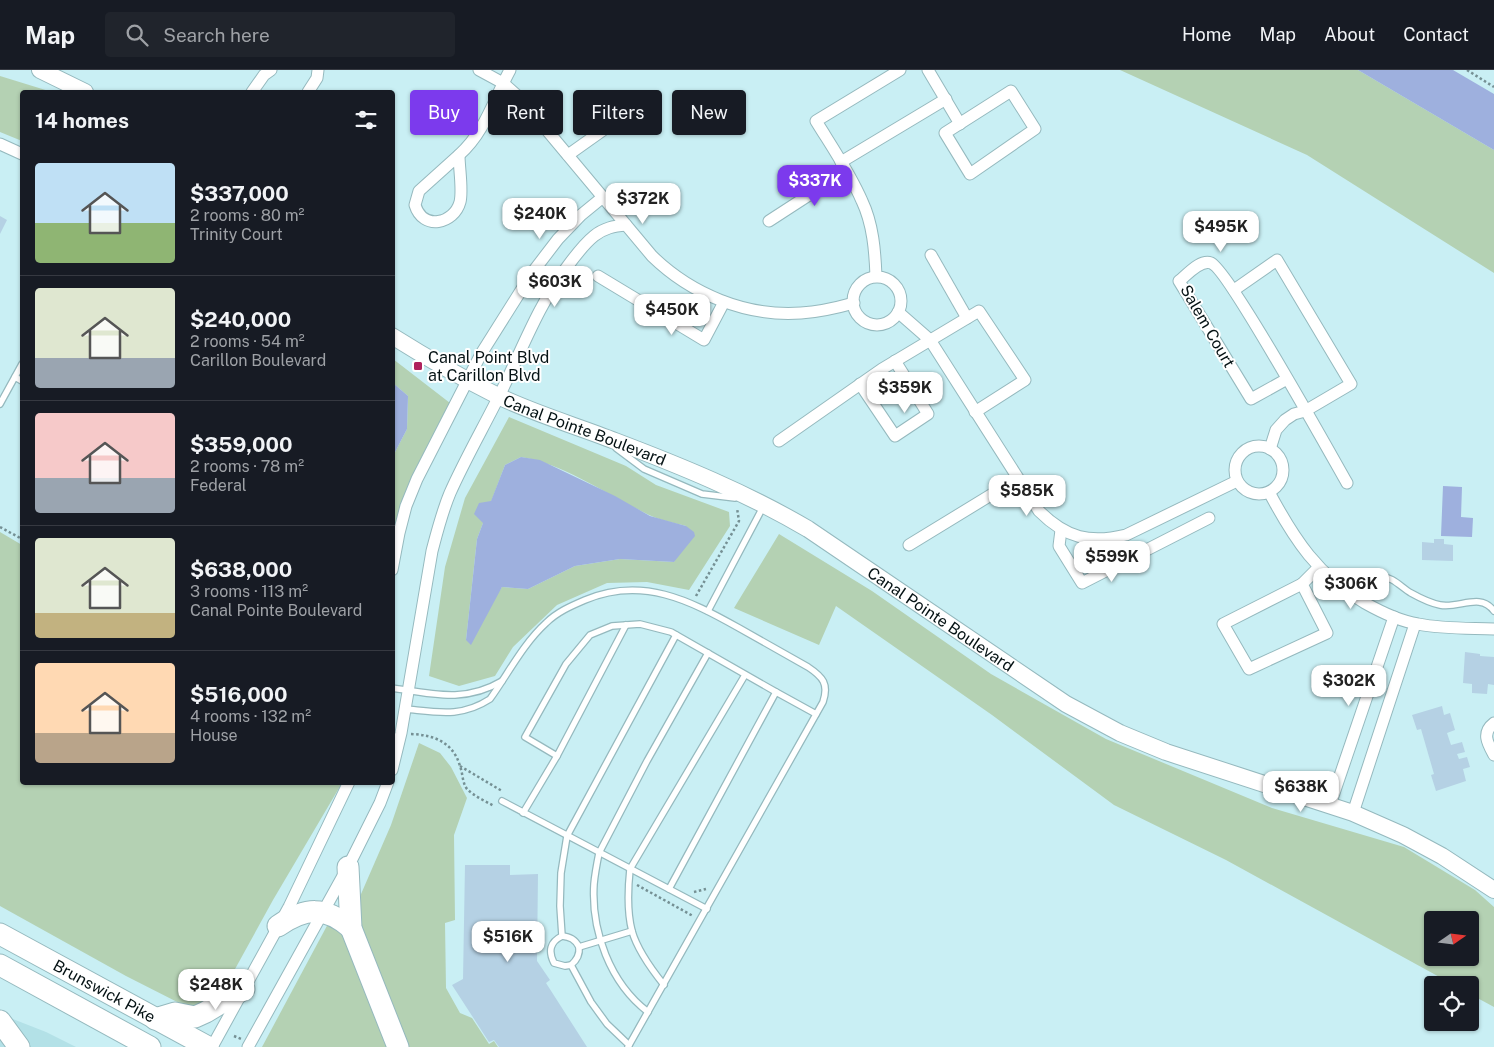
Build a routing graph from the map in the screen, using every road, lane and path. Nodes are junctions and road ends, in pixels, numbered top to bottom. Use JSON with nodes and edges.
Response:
{"nodes":[{"id":1,"x":40,"y":70,"type":"edge"},
{"id":2,"x":271,"y":70,"type":"edge"},
{"id":3,"x":318,"y":70,"type":"edge"},
{"id":4,"x":479,"y":70,"type":"edge"},
{"id":5,"x":510,"y":70,"type":"edge"},
{"id":6,"x":900,"y":70,"type":"edge"},
{"id":7,"x":928,"y":70,"type":"edge"},
{"id":8,"x":1466,"y":70,"type":"edge"},
{"id":9,"x":503,"y":83,"type":"junction"},
{"id":10,"x":1494,"y":87,"type":"edge"},
{"id":11,"x":81,"y":90,"type":"edge"},
{"id":12,"x":253,"y":90,"type":"edge"},
{"id":13,"x":309,"y":90,"type":"edge"},
{"id":14,"x":946,"y":99,"type":"junction"},
{"id":15,"x":960,"y":124,"type":"junction"},
{"id":16,"x":597,"y":135,"type":"edge"},
{"id":17,"x":0,"y":144,"type":"edge"},
{"id":18,"x":20,"y":153,"type":"edge"},
{"id":19,"x":459,"y":155,"type":"junction"},
{"id":20,"x":568,"y":155,"type":"junction"},
{"id":21,"x":844,"y":166,"type":"junction"},
{"id":22,"x":602,"y":197,"type":"junction"},
{"id":23,"x":769,"y":222,"type":"dead end"},
{"id":24,"x":626,"y":225,"type":"junction"},
{"id":25,"x":930,"y":256,"type":"dead end"},
{"id":26,"x":598,"y":276,"type":"dead end"},
{"id":27,"x":876,"y":276,"type":"junction"},
{"id":28,"x":1234,"y":290,"type":"junction"},
{"id":29,"x":724,"y":302,"type":"junction"},
{"id":30,"x":854,"y":303,"type":"junction"},
{"id":31,"x":898,"y":312,"type":"junction"},
{"id":32,"x":967,"y":318,"type":"junction"},
{"id":33,"x":395,"y":338,"type":"edge"},
{"id":34,"x":930,"y":340,"type":"junction"},
{"id":35,"x":895,"y":361,"type":"junction"},
{"id":36,"x":20,"y":367,"type":"edge"},
{"id":37,"x":15,"y":376,"type":"junction"},
{"id":38,"x":1286,"y":379,"type":"junction"},
{"id":39,"x":20,"y":380,"type":"edge"},
{"id":40,"x":469,"y":380,"type":"junction"},
{"id":41,"x":860,"y":384,"type":"junction"},
{"id":42,"x":499,"y":396,"type":"junction"},
{"id":43,"x":0,"y":404,"type":"edge"},
{"id":44,"x":1305,"y":411,"type":"junction"},
{"id":45,"x":976,"y":412,"type":"junction"},
{"id":46,"x":596,"y":434,"type":"junction"},
{"id":47,"x":779,"y":441,"type":"dead end"},
{"id":48,"x":1270,"y":449,"type":"junction"},
{"id":49,"x":1017,"y":479,"type":"junction"},
{"id":50,"x":1237,"y":481,"type":"junction"},
{"id":51,"x":1347,"y":483,"type":"dead end"},
{"id":52,"x":1269,"y":492,"type":"junction"},
{"id":53,"x":721,"y":496,"type":"junction"},
{"id":54,"x":759,"y":502,"type":"junction"},
{"id":55,"x":1209,"y":518,"type":"dead end"},
{"id":56,"x":0,"y":527,"type":"edge"},
{"id":57,"x":1061,"y":530,"type":"junction"},
{"id":58,"x":20,"y":539,"type":"edge"},
{"id":59,"x":908,"y":545,"type":"dead end"},
{"id":60,"x":395,"y":554,"type":"edge"},
{"id":61,"x":1318,"y":568,"type":"junction"},
{"id":62,"x":1302,"y":584,"type":"junction"},
{"id":63,"x":1353,"y":596,"type":"junction"},
{"id":64,"x":690,"y":603,"type":"junction"},
{"id":65,"x":708,"y":611,"type":"junction"},
{"id":66,"x":1494,"y":611,"type":"edge"},
{"id":67,"x":1394,"y":617,"type":"junction"},
{"id":68,"x":1416,"y":624,"type":"junction"},
{"id":69,"x":626,"y":625,"type":"junction"},
{"id":70,"x":1494,"y":629,"type":"edge"},
{"id":71,"x":676,"y":635,"type":"junction"},
{"id":72,"x":708,"y":653,"type":"junction"},
{"id":73,"x":745,"y":674,"type":"junction"},
{"id":74,"x":504,"y":680,"type":"junction"},
{"id":75,"x":395,"y":688,"type":"edge"},
{"id":76,"x":408,"y":690,"type":"junction"},
{"id":77,"x":776,"y":692,"type":"junction"},
{"id":78,"x":405,"y":709,"type":"junction"},
{"id":79,"x":816,"y":714,"type":"junction"},
{"id":80,"x":1494,"y":723,"type":"edge"},
{"id":81,"x":1494,"y":755,"type":"edge"},
{"id":82,"x":395,"y":756,"type":"edge"},
{"id":83,"x":557,"y":756,"type":"junction"},
{"id":84,"x":460,"y":766,"type":"dead end"},
{"id":85,"x":348,"y":785,"type":"edge"},
{"id":86,"x":387,"y":785,"type":"edge"},
{"id":87,"x":503,"y":792,"type":"dead end"},
{"id":88,"x":502,"y":801,"type":"dead end"},
{"id":89,"x":1330,"y":805,"type":"junction"},
{"id":90,"x":523,"y":813,"type":"junction"},
{"id":91,"x":1353,"y":814,"type":"junction"},
{"id":92,"x":567,"y":836,"type":"junction"},
{"id":93,"x":599,"y":853,"type":"junction"},
{"id":94,"x":348,"y":867,"type":"junction"},
{"id":95,"x":630,"y":869,"type":"junction"},
{"id":96,"x":710,"y":886,"type":"dead end"},
{"id":97,"x":670,"y":887,"type":"junction"},
{"id":98,"x":1494,"y":890,"type":"edge"},
{"id":99,"x":707,"y":909,"type":"junction"},
{"id":100,"x":322,"y":912,"type":"junction"},
{"id":101,"x":278,"y":926,"type":"junction"},
{"id":102,"x":351,"y":928,"type":"junction"},
{"id":103,"x":632,"y":931,"type":"junction"},
{"id":104,"x":0,"y":934,"type":"edge"},
{"id":105,"x":562,"y":936,"type":"junction"},
{"id":106,"x":600,"y":940,"type":"junction"},
{"id":107,"x":579,"y":947,"type":"junction"},
{"id":108,"x":0,"y":965,"type":"edge"},
{"id":109,"x":571,"y":965,"type":"junction"},
{"id":110,"x":664,"y":984,"type":"junction"},
{"id":111,"x":244,"y":989,"type":"junction"},
{"id":112,"x":648,"y":1012,"type":"junction"},
{"id":113,"x":155,"y":1019,"type":"junction"},
{"id":114,"x":0,"y":1021,"type":"edge"},
{"id":115,"x":628,"y":1046,"type":"edge"},
{"id":116,"x":18,"y":1047,"type":"edge"},
{"id":117,"x":150,"y":1047,"type":"edge"},
{"id":118,"x":208,"y":1047,"type":"edge"},
{"id":119,"x":212,"y":1047,"type":"edge"},
{"id":120,"x":248,"y":1047,"type":"edge"},
{"id":121,"x":398,"y":1047,"type":"edge"}],
"edges":[{"from":1,"to":11,"type":"street"},
{"from":2,"to":12,"type":"street"},
{"from":3,"to":13,"type":"street"},
{"from":4,"to":9,"type":"street"},
{"from":5,"to":9,"type":"street"},
{"from":6,"to":21,"type":"street"},
{"from":7,"to":14,"type":"street"},
{"from":8,"to":10,"type":"path"},
{"from":9,"to":19,"type":"street"},
{"from":9,"to":20,"type":"street"},
{"from":14,"to":15,"type":"street"},
{"from":14,"to":21,"type":"street"},
{"from":15,"to":15,"type":"street"},
{"from":16,"to":20,"type":"street"},
{"from":17,"to":18,"type":"street"},
{"from":19,"to":19,"type":"street"},
{"from":20,"to":22,"type":"street"},
{"from":21,"to":23,"type":"street"},
{"from":21,"to":27,"type":"street"},
{"from":22,"to":24,"type":"street"},
{"from":22,"to":40,"type":"street"},
{"from":24,"to":29,"type":"street"},
{"from":24,"to":42,"type":"street"},
{"from":25,"to":32,"type":"street"},
{"from":26,"to":29,"type":"street"},
{"from":27,"to":30,"type":"street"},
{"from":27,"to":31,"type":"street"},
{"from":28,"to":38,"type":"street","name":"Salem Court"},
{"from":28,"to":38,"type":"street","name":"Salem Court"},
{"from":28,"to":44,"type":"street"},
{"from":29,"to":30,"type":"street"},
{"from":30,"to":31,"type":"street"},
{"from":31,"to":34,"type":"street"},
{"from":32,"to":34,"type":"street"},
{"from":32,"to":45,"type":"street"},
{"from":33,"to":40,"type":"street","name":"Canal Pointe Boulevard"},
{"from":34,"to":35,"type":"street"},
{"from":34,"to":45,"type":"street"},
{"from":35,"to":41,"type":"street"},
{"from":35,"to":41,"type":"street"},
{"from":36,"to":37,"type":"lane"},
{"from":37,"to":39,"type":"lane"},
{"from":37,"to":43,"type":"lane"},
{"from":38,"to":44,"type":"street","name":"Salem Court"},
{"from":40,"to":42,"type":"street","name":"Canal Pointe Boulevard"},
{"from":40,"to":60,"type":"street"},
{"from":41,"to":47,"type":"street"},
{"from":42,"to":46,"type":"street","name":"Canal Pointe Boulevard"},
{"from":42,"to":76,"type":"street"},
{"from":44,"to":48,"type":"street"},
{"from":44,"to":51,"type":"street","name":"Salem Court"},
{"from":45,"to":49,"type":"street"},
{"from":46,"to":53,"type":"lane"},
{"from":46,"to":54,"type":"street","name":"Canal Pointe Boulevard"},
{"from":48,"to":50,"type":"street"},
{"from":48,"to":52,"type":"street"},
{"from":49,"to":57,"type":"street"},
{"from":49,"to":59,"type":"street"},
{"from":50,"to":52,"type":"street"},
{"from":50,"to":57,"type":"street"},
{"from":52,"to":61,"type":"street"},
{"from":53,"to":54,"type":"lane"},
{"from":53,"to":64,"type":"path"},
{"from":54,"to":65,"type":"lane"},
{"from":54,"to":89,"type":"street","name":"Canal Pointe Boulevard"},
{"from":55,"to":57,"type":"street"},
{"from":56,"to":58,"type":"path"},
{"from":61,"to":62,"type":"street"},
{"from":61,"to":63,"type":"street"},
{"from":62,"to":62,"type":"street"},
{"from":63,"to":66,"type":"lane"},
{"from":63,"to":67,"type":"street"},
{"from":64,"to":65,"type":"lane"},
{"from":64,"to":74,"type":"lane"},
{"from":65,"to":79,"type":"lane"},
{"from":67,"to":68,"type":"street"},
{"from":67,"to":89,"type":"street"},
{"from":68,"to":70,"type":"street"},
{"from":68,"to":91,"type":"street"},
{"from":69,"to":71,"type":"lane"},
{"from":69,"to":83,"type":"lane"},
{"from":69,"to":83,"type":"lane"},
{"from":71,"to":72,"type":"lane"},
{"from":71,"to":92,"type":"lane"},
{"from":72,"to":73,"type":"lane"},
{"from":72,"to":93,"type":"lane"},
{"from":73,"to":77,"type":"lane"},
{"from":73,"to":95,"type":"lane"},
{"from":74,"to":76,"type":"lane"},
{"from":74,"to":78,"type":"lane"},
{"from":75,"to":76,"type":"lane"},
{"from":76,"to":78,"type":"street"},
{"from":77,"to":79,"type":"lane"},
{"from":77,"to":97,"type":"lane"},
{"from":78,"to":82,"type":"street"},
{"from":79,"to":99,"type":"lane"},
{"from":80,"to":81,"type":"street"},
{"from":83,"to":90,"type":"lane"},
{"from":84,"to":87,"type":"path"},
{"from":85,"to":101,"type":"street"},
{"from":86,"to":94,"type":"street"},
{"from":88,"to":90,"type":"lane"},
{"from":89,"to":91,"type":"street","name":"Canal Pointe Boulevard"},
{"from":90,"to":92,"type":"lane"},
{"from":91,"to":98,"type":"street","name":"Canal Pointe Boulevard"},
{"from":92,"to":93,"type":"lane"},
{"from":92,"to":105,"type":"lane"},
{"from":93,"to":95,"type":"lane"},
{"from":93,"to":106,"type":"lane"},
{"from":94,"to":100,"type":"street"},
{"from":94,"to":102,"type":"highway"},
{"from":95,"to":97,"type":"lane"},
{"from":95,"to":103,"type":"lane"},
{"from":96,"to":97,"type":"path"},
{"from":97,"to":99,"type":"lane"},
{"from":99,"to":110,"type":"lane"},
{"from":100,"to":101,"type":"highway"},
{"from":100,"to":102,"type":"highway"},
{"from":100,"to":120,"type":"street"},
{"from":101,"to":111,"type":"street"},
{"from":102,"to":121,"type":"highway"},
{"from":103,"to":106,"type":"lane"},
{"from":103,"to":110,"type":"lane"},
{"from":104,"to":113,"type":"highway","name":"Brunswick Pike"},
{"from":105,"to":107,"type":"lane"},
{"from":105,"to":109,"type":"lane"},
{"from":106,"to":107,"type":"lane"},
{"from":106,"to":112,"type":"lane"},
{"from":107,"to":109,"type":"lane"},
{"from":108,"to":117,"type":"highway","name":"Brunswick Pike"},
{"from":109,"to":115,"type":"lane"},
{"from":110,"to":112,"type":"lane"},
{"from":111,"to":113,"type":"highway"},
{"from":111,"to":119,"type":"street"},
{"from":112,"to":115,"type":"lane"},
{"from":113,"to":118,"type":"highway","name":"Brunswick Pike"},
{"from":114,"to":116,"type":"highway"}]}
